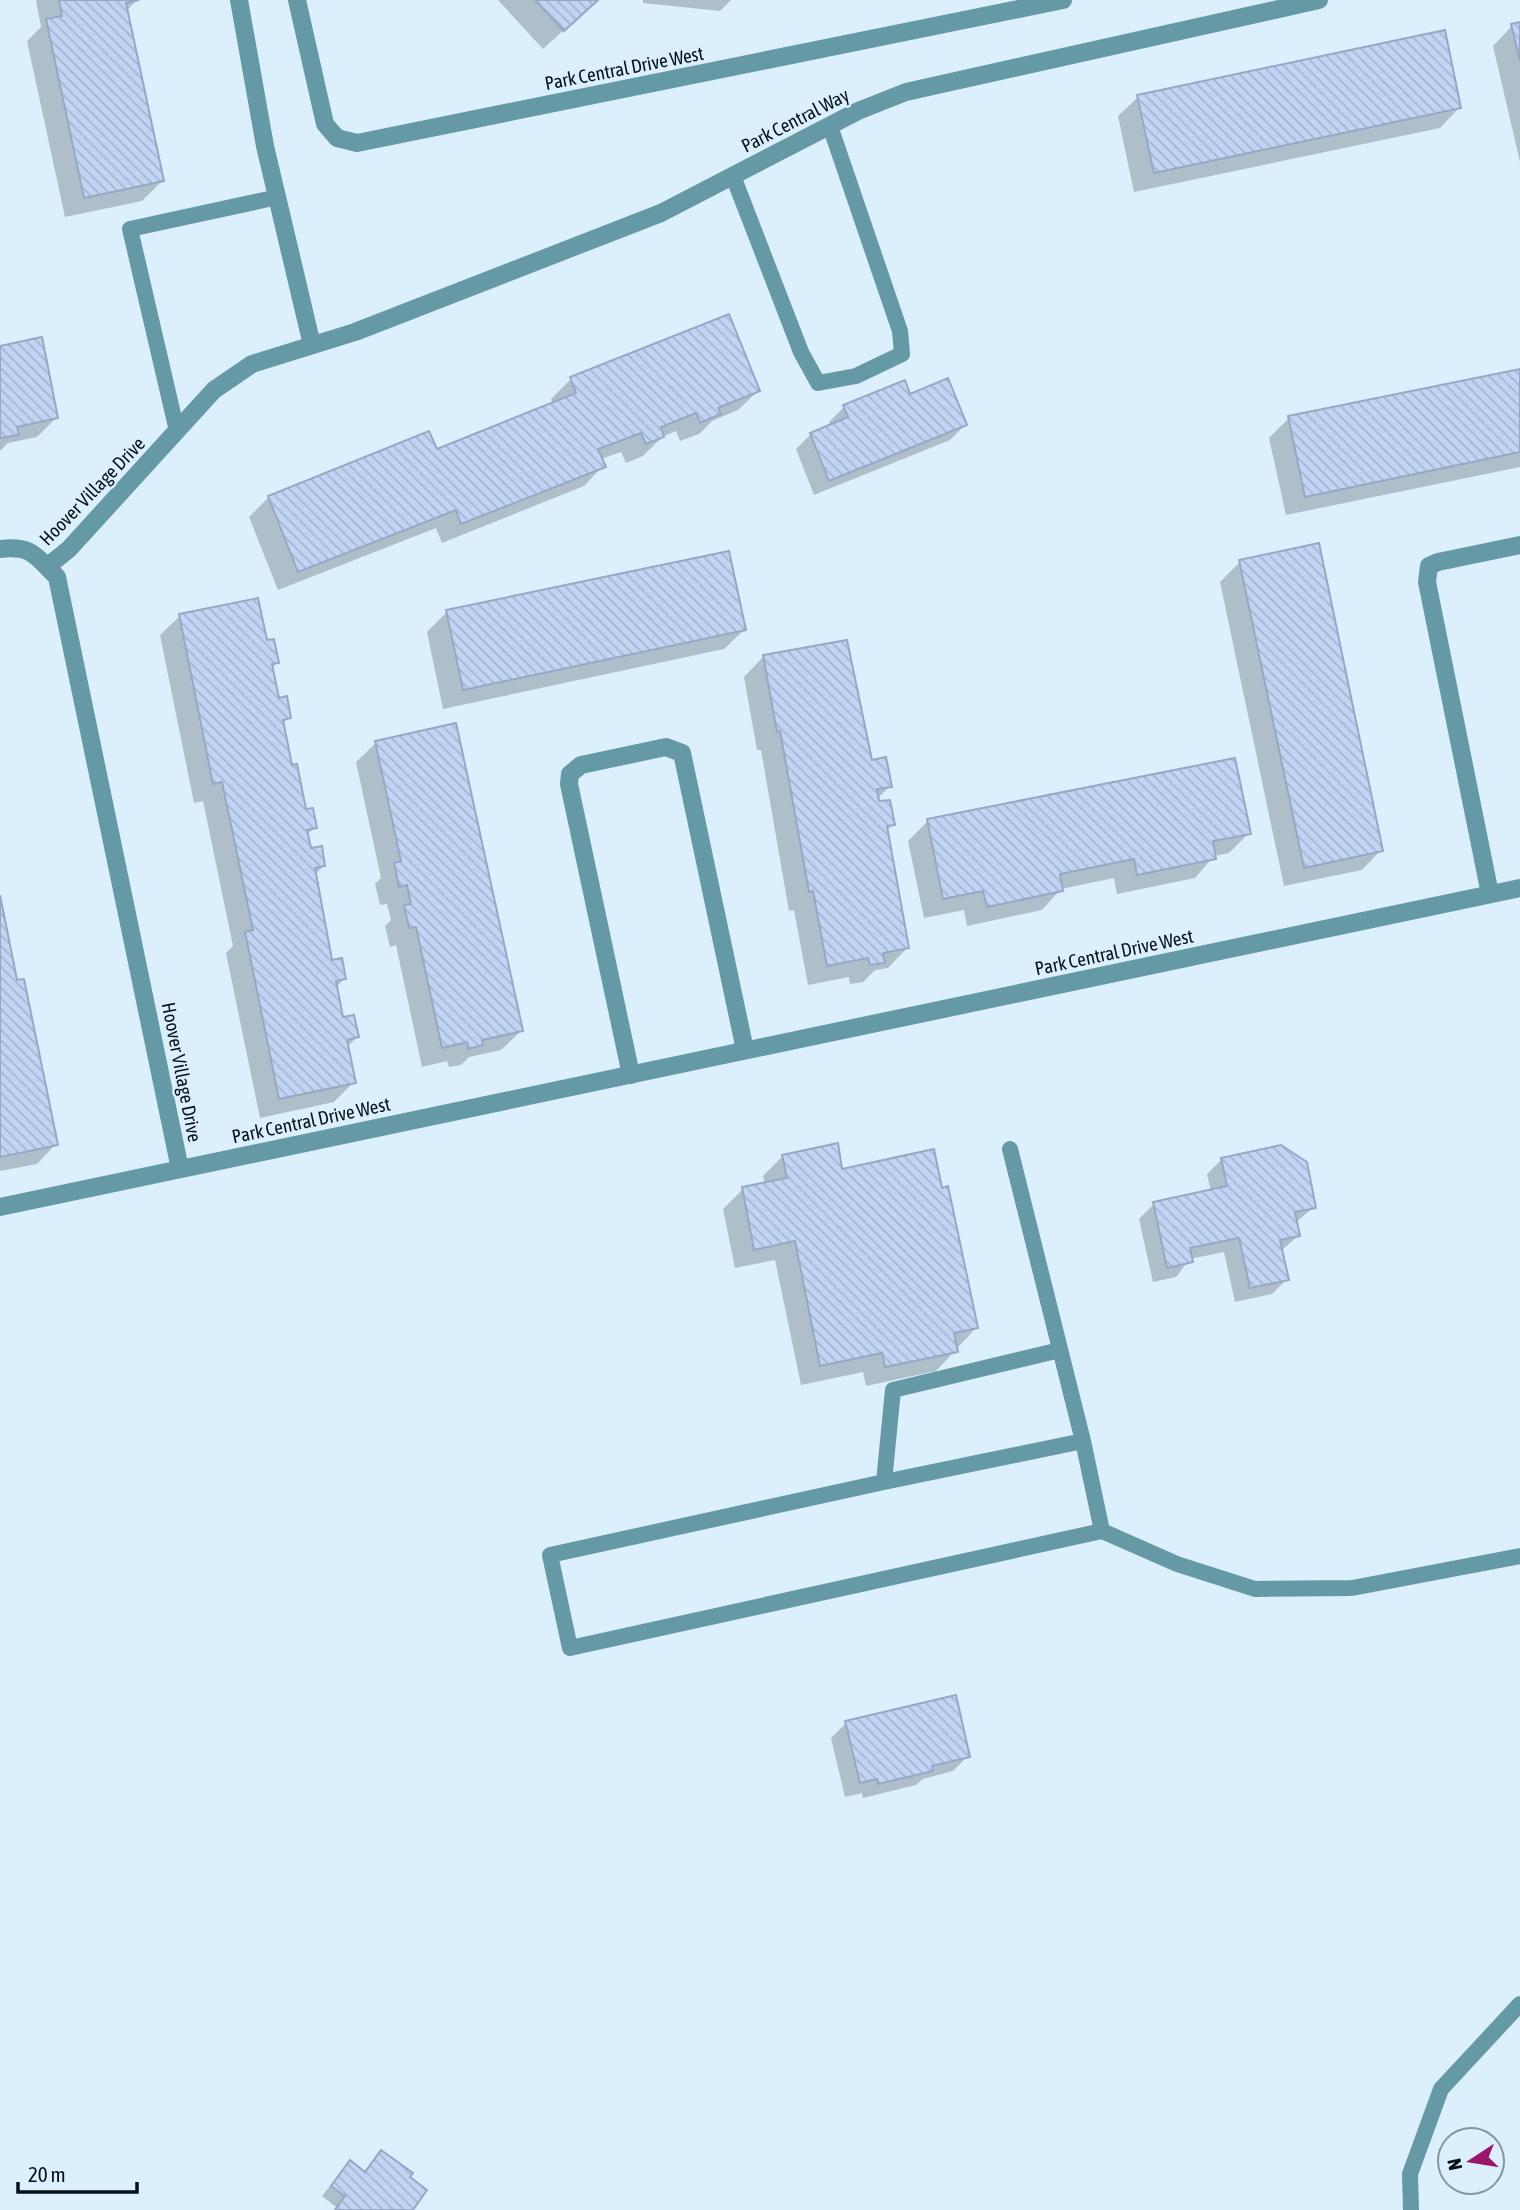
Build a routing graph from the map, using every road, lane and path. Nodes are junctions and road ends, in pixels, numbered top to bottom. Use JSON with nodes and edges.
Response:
{"nodes":[{"id":1,"x":239,"y":0,"type":"edge"},
{"id":2,"x":297,"y":0,"type":"edge"},
{"id":3,"x":1063,"y":0,"type":"edge"},
{"id":4,"x":1319,"y":0,"type":"edge"},
{"id":5,"x":830,"y":126,"type":"junction"},
{"id":6,"x":733,"y":176,"type":"junction"},
{"id":7,"x":278,"y":197,"type":"junction"},
{"id":8,"x":312,"y":345,"type":"junction"},
{"id":9,"x":177,"y":431,"type":"junction"},
{"id":10,"x":1520,"y":545,"type":"edge"},
{"id":11,"x":0,"y":550,"type":"edge"},
{"id":12,"x":48,"y":566,"type":"junction"},
{"id":13,"x":1520,"y":888,"type":"edge"},
{"id":14,"x":1490,"y":894,"type":"junction"},
{"id":15,"x":745,"y":1050,"type":"junction"},
{"id":16,"x":631,"y":1074,"type":"junction"},
{"id":17,"x":1010,"y":1149,"type":"dead end"},
{"id":18,"x":180,"y":1168,"type":"junction"},
{"id":19,"x":0,"y":1207,"type":"edge"},
{"id":20,"x":1060,"y":1349,"type":"junction"},
{"id":21,"x":1083,"y":1441,"type":"junction"},
{"id":22,"x":884,"y":1482,"type":"junction"},
{"id":23,"x":1102,"y":1531,"type":"junction"},
{"id":24,"x":1520,"y":1556,"type":"edge"},
{"id":25,"x":1520,"y":2004,"type":"edge"},
{"id":26,"x":1411,"y":2210,"type":"edge"}],
"edges":[{"from":1,"to":7,"type":"street"},
{"from":2,"to":3,"type":"street","name":"Park Central Drive West"},
{"from":4,"to":5,"type":"street","name":"Park Central Way"},
{"from":5,"to":6,"type":"street","name":"Park Central Way"},
{"from":5,"to":6,"type":"lane"},
{"from":6,"to":8,"type":"street","name":"Park Central Way"},
{"from":7,"to":8,"type":"street"},
{"from":7,"to":9,"type":"lane"},
{"from":8,"to":9,"type":"street","name":"Hoover Village Drive"},
{"from":9,"to":12,"type":"street","name":"Hoover Village Drive"},
{"from":10,"to":14,"type":"street"},
{"from":11,"to":12,"type":"street"},
{"from":12,"to":18,"type":"street","name":"Hoover Village Drive"},
{"from":13,"to":14,"type":"street","name":"Park Central Drive West"},
{"from":14,"to":15,"type":"street","name":"Park Central Drive West"},
{"from":15,"to":16,"type":"street","name":"Park Central Drive West"},
{"from":15,"to":16,"type":"street"},
{"from":16,"to":18,"type":"street","name":"Park Central Drive West"},
{"from":17,"to":20,"type":"lane"},
{"from":18,"to":19,"type":"street","name":"Park Central Drive West"},
{"from":20,"to":21,"type":"lane"},
{"from":20,"to":22,"type":"lane"},
{"from":21,"to":22,"type":"lane"},
{"from":21,"to":23,"type":"lane"},
{"from":22,"to":23,"type":"lane"},
{"from":23,"to":24,"type":"lane"},
{"from":25,"to":26,"type":"lane"}]}
